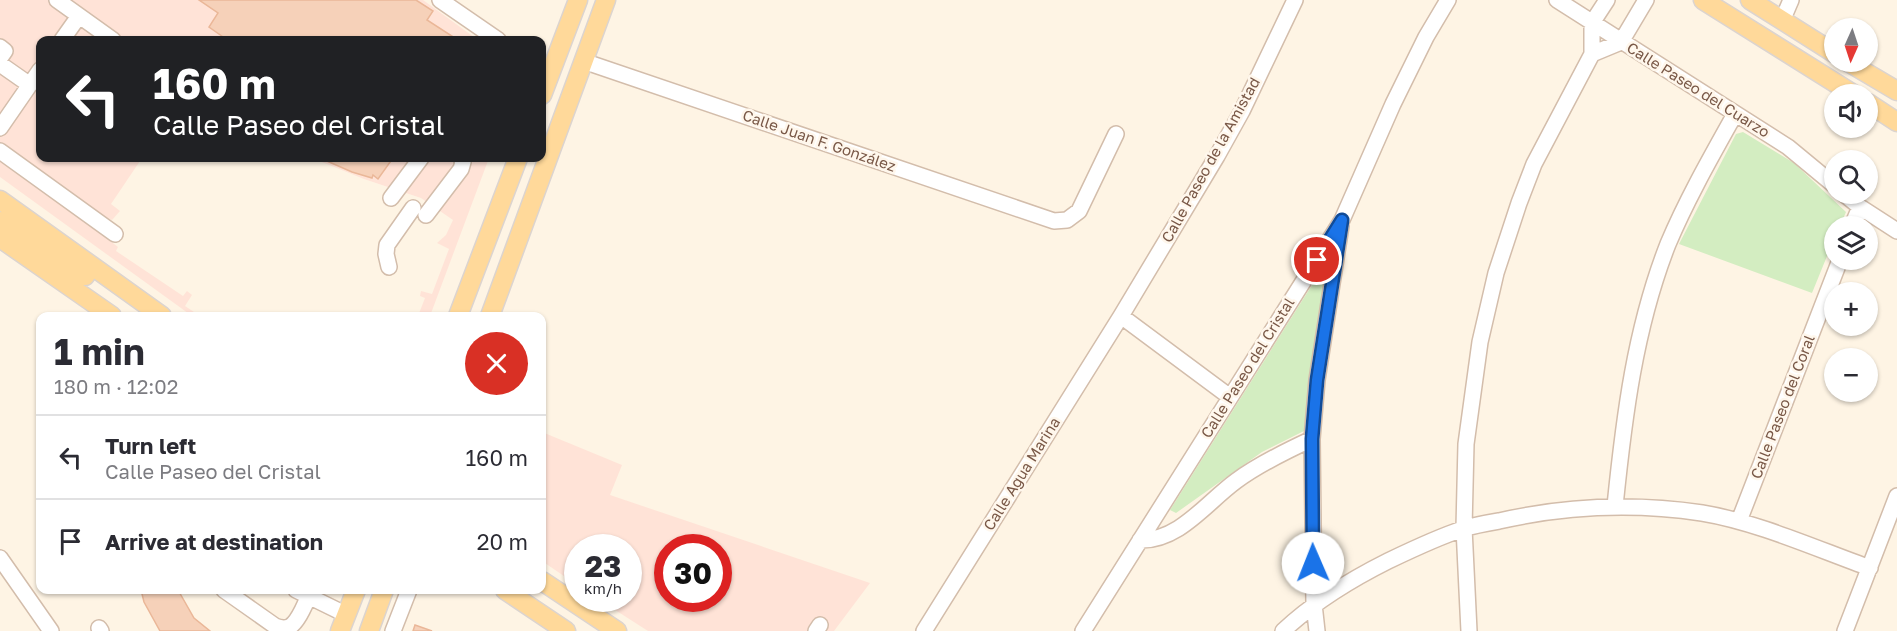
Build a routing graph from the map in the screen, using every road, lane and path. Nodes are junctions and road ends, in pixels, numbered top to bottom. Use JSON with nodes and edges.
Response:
{"nodes":[{"id":1,"x":57,"y":0,"type":"edge"},
{"id":2,"x":440,"y":0,"type":"edge"},
{"id":3,"x":578,"y":0,"type":"edge"},
{"id":4,"x":606,"y":0,"type":"edge"},
{"id":5,"x":1294,"y":0,"type":"edge"},
{"id":6,"x":1448,"y":0,"type":"edge"},
{"id":7,"x":1557,"y":0,"type":"edge"},
{"id":8,"x":1607,"y":0,"type":"edge"},
{"id":9,"x":1646,"y":0,"type":"edge"},
{"id":10,"x":1702,"y":0,"type":"edge"},
{"id":11,"x":1750,"y":0,"type":"edge"},
{"id":12,"x":1791,"y":0,"type":"edge"},
{"id":13,"x":79,"y":16,"type":"junction"},
{"id":14,"x":1782,"y":21,"type":"junction"},
{"id":15,"x":1592,"y":23,"type":"junction"},
{"id":16,"x":65,"y":36,"type":"edge"},
{"id":17,"x":107,"y":36,"type":"edge"},
{"id":18,"x":492,"y":36,"type":"edge"},
{"id":19,"x":1621,"y":42,"type":"junction"},
{"id":20,"x":0,"y":47,"type":"edge"},
{"id":21,"x":1824,"y":47,"type":"edge"},
{"id":22,"x":1592,"y":54,"type":"junction"},
{"id":23,"x":0,"y":58,"type":"edge"},
{"id":24,"x":584,"y":61,"type":"junction"},
{"id":25,"x":0,"y":64,"type":"edge"},
{"id":26,"x":546,"y":71,"type":"edge"},
{"id":27,"x":1865,"y":72,"type":"edge"},
{"id":28,"x":36,"y":76,"type":"edge"},
{"id":29,"x":1837,"y":84,"type":"edge"},
{"id":30,"x":30,"y":85,"type":"junction"},
{"id":31,"x":1897,"y":91,"type":"edge"},
{"id":32,"x":1878,"y":109,"type":"edge"},
{"id":33,"x":1735,"y":114,"type":"junction"},
{"id":34,"x":1896,"y":119,"type":"edge"},
{"id":35,"x":0,"y":128,"type":"edge"},
{"id":36,"x":1116,"y":134,"type":"dead end"},
{"id":37,"x":0,"y":151,"type":"edge"},
{"id":38,"x":418,"y":162,"type":"edge"},
{"id":39,"x":462,"y":162,"type":"edge"},
{"id":40,"x":516,"y":162,"type":"edge"},
{"id":41,"x":1824,"y":177,"type":"edge"},
{"id":42,"x":391,"y":198,"type":"dead end"},
{"id":43,"x":0,"y":200,"type":"edge"},
{"id":44,"x":1856,"y":204,"type":"edge"},
{"id":45,"x":1860,"y":207,"type":"junction"},
{"id":46,"x":1856,"y":216,"type":"edge"},
{"id":47,"x":1342,"y":220,"type":"junction"},
{"id":48,"x":0,"y":221,"type":"edge"},
{"id":49,"x":524,"y":224,"type":"junction"},
{"id":50,"x":1897,"y":231,"type":"edge"},
{"id":51,"x":115,"y":234,"type":"dead end"},
{"id":52,"x":488,"y":234,"type":"junction"},
{"id":53,"x":0,"y":238,"type":"edge"},
{"id":54,"x":92,"y":266,"type":"junction"},
{"id":55,"x":389,"y":267,"type":"dead end"},
{"id":56,"x":1836,"y":270,"type":"edge"},
{"id":57,"x":106,"y":312,"type":"edge"},
{"id":58,"x":156,"y":312,"type":"edge"},
{"id":59,"x":459,"y":312,"type":"edge"},
{"id":60,"x":491,"y":312,"type":"edge"},
{"id":61,"x":1121,"y":316,"type":"junction"},
{"id":62,"x":1230,"y":397,"type":"junction"},
{"id":63,"x":1312,"y":439,"type":"junction"},
{"id":64,"x":1897,"y":496,"type":"edge"},
{"id":65,"x":1615,"y":507,"type":"junction"},
{"id":66,"x":1739,"y":521,"type":"junction"},
{"id":67,"x":1464,"y":528,"type":"junction"},
{"id":68,"x":1140,"y":540,"type":"junction"},
{"id":69,"x":0,"y":558,"type":"edge"},
{"id":70,"x":1870,"y":568,"type":"junction"},
{"id":71,"x":546,"y":584,"type":"edge"},
{"id":72,"x":228,"y":594,"type":"edge"},
{"id":73,"x":304,"y":594,"type":"edge"},
{"id":74,"x":307,"y":594,"type":"edge"},
{"id":75,"x":354,"y":594,"type":"edge"},
{"id":76,"x":383,"y":594,"type":"edge"},
{"id":77,"x":407,"y":594,"type":"edge"},
{"id":78,"x":511,"y":594,"type":"edge"},
{"id":79,"x":1314,"y":604,"type":"junction"},
{"id":80,"x":343,"y":623,"type":"edge"},
{"id":81,"x":47,"y":629,"type":"edge"},
{"id":82,"x":369,"y":631,"type":"edge"},
{"id":83,"x":393,"y":631,"type":"edge"},
{"id":84,"x":566,"y":631,"type":"edge"},
{"id":85,"x":617,"y":631,"type":"edge"},
{"id":86,"x":924,"y":631,"type":"edge"},
{"id":87,"x":1083,"y":631,"type":"edge"},
{"id":88,"x":1283,"y":631,"type":"edge"},
{"id":89,"x":1317,"y":631,"type":"edge"},
{"id":90,"x":1469,"y":631,"type":"edge"},
{"id":91,"x":1845,"y":631,"type":"edge"}],
"edges":[{"from":1,"to":13,"type":"street"},
{"from":2,"to":18,"type":"street"},
{"from":3,"to":26,"type":"main road"},
{"from":4,"to":24,"type":"main road"},
{"from":5,"to":61,"type":"street","name":"Calle Paseo de la Amistad"},
{"from":6,"to":47,"type":"street","name":"Calle Paseo del Cristal"},
{"from":7,"to":15,"type":"street","name":"Calle Paseo del Cuarzo"},
{"from":8,"to":15,"type":"street"},
{"from":9,"to":19,"type":"street"},
{"from":10,"to":29,"type":"main road"},
{"from":11,"to":14,"type":"main road"},
{"from":12,"to":14,"type":"street"},
{"from":13,"to":16,"type":"street"},
{"from":13,"to":17,"type":"street"},
{"from":14,"to":21,"type":"main road"},
{"from":15,"to":19,"type":"street","name":"Calle Paseo del Cuarzo"},
{"from":15,"to":22,"type":"street"},
{"from":19,"to":22,"type":"street"},
{"from":19,"to":33,"type":"street","name":"Calle Paseo del Cuarzo"},
{"from":20,"to":23,"type":"street"},
{"from":22,"to":67,"type":"street"},
{"from":24,"to":36,"type":"street","name":"Calle Juan F. González"},
{"from":24,"to":49,"type":"main road"},
{"from":25,"to":30,"type":"street"},
{"from":27,"to":31,"type":"main road"},
{"from":28,"to":30,"type":"street"},
{"from":30,"to":35,"type":"street"},
{"from":32,"to":34,"type":"main road"},
{"from":33,"to":41,"type":"street","name":"Calle Paseo del Cuarzo"},
{"from":33,"to":65,"type":"street"},
{"from":37,"to":51,"type":"street"},
{"from":38,"to":42,"type":"street"},
{"from":39,"to":55,"type":"street"},
{"from":40,"to":52,"type":"main road"},
{"from":43,"to":54,"type":"main road"},
{"from":44,"to":45,"type":"street"},
{"from":45,"to":46,"type":"street"},
{"from":45,"to":50,"type":"street"},
{"from":47,"to":62,"type":"street","name":"Calle Paseo del Cristal"},
{"from":47,"to":63,"type":"street"},
{"from":48,"to":54,"type":"main road"},
{"from":49,"to":52,"type":"main road"},
{"from":49,"to":60,"type":"main road"},
{"from":52,"to":59,"type":"main road"},
{"from":53,"to":57,"type":"main road"},
{"from":54,"to":58,"type":"main road"},
{"from":56,"to":66,"type":"street","name":"Calle Paseo del Coral"},
{"from":61,"to":62,"type":"street"},
{"from":61,"to":86,"type":"street","name":"Calle Agua Marina"},
{"from":62,"to":68,"type":"street","name":"Calle Paseo del Cristal"},
{"from":63,"to":68,"type":"street"},
{"from":63,"to":79,"type":"street"},
{"from":64,"to":70,"type":"street"},
{"from":65,"to":66,"type":"street"},
{"from":65,"to":67,"type":"street"},
{"from":66,"to":70,"type":"street"},
{"from":67,"to":79,"type":"street"},
{"from":67,"to":90,"type":"street"},
{"from":68,"to":87,"type":"street","name":"Calle Paseo del Cristal"},
{"from":69,"to":81,"type":"street"},
{"from":70,"to":91,"type":"street"},
{"from":71,"to":85,"type":"main road"},
{"from":72,"to":73,"type":"street"},
{"from":74,"to":80,"type":"street"},
{"from":75,"to":80,"type":"main road"},
{"from":76,"to":82,"type":"main road"},
{"from":77,"to":83,"type":"street"},
{"from":78,"to":84,"type":"main road"},
{"from":79,"to":88,"type":"street"},
{"from":79,"to":89,"type":"street"}]}
